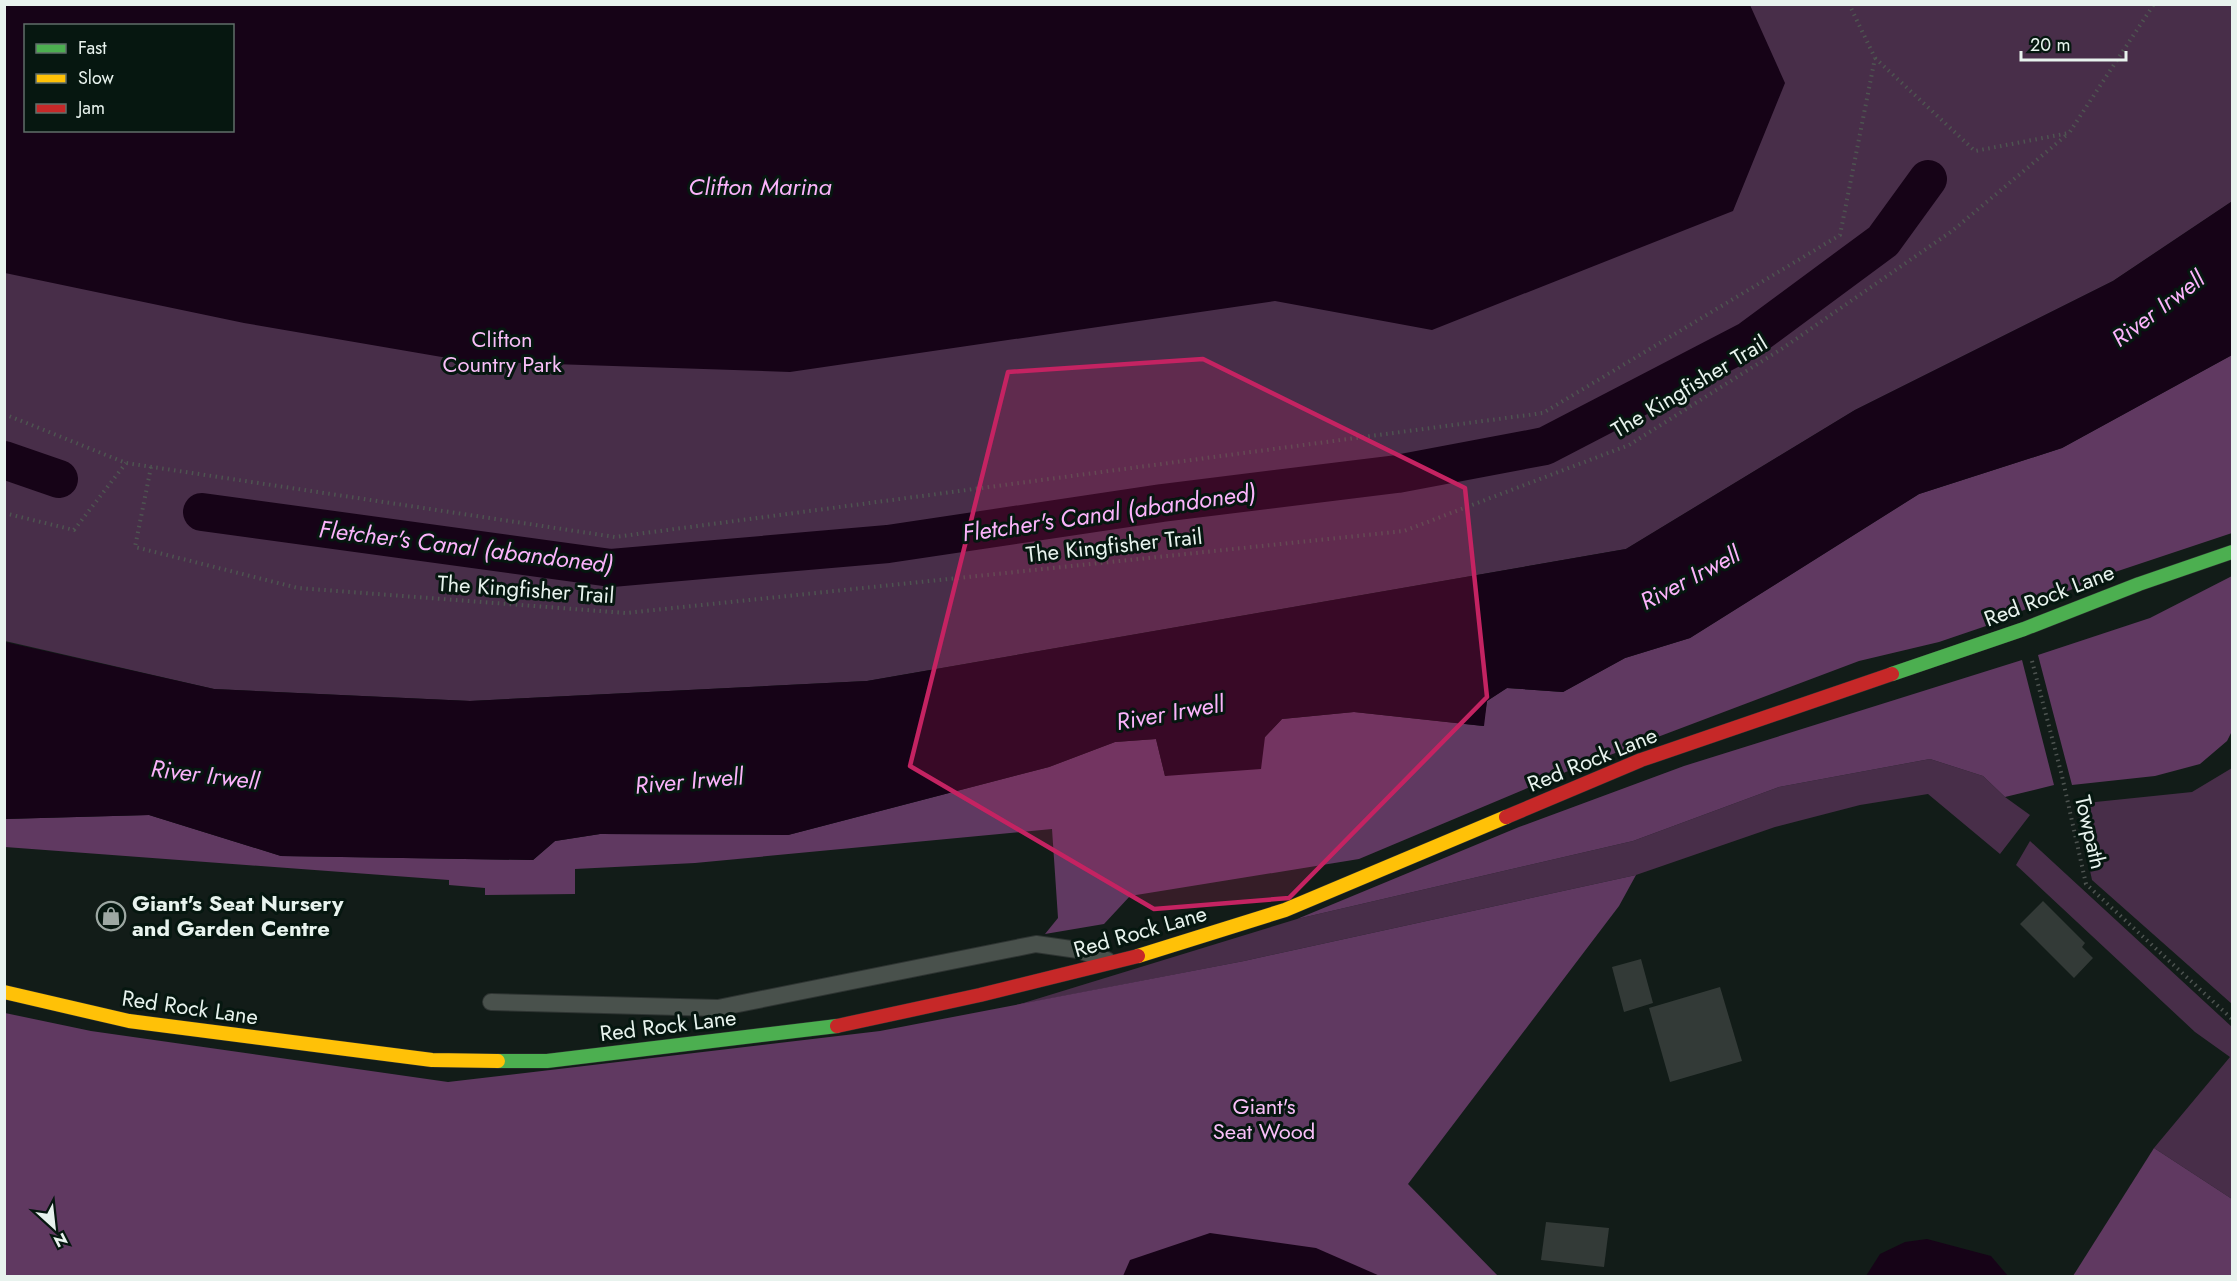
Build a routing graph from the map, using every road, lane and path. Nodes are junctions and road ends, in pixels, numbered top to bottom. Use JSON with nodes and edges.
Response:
{"nodes":[{"id":1,"x":1849,"y":4,"type":"edge"},
{"id":2,"x":2154,"y":4,"type":"edge"},
{"id":3,"x":1875,"y":58,"type":"junction"},
{"id":4,"x":2070,"y":133,"type":"junction"},
{"id":5,"x":4,"y":414,"type":"edge"},
{"id":6,"x":126,"y":463,"type":"junction"},
{"id":7,"x":152,"y":467,"type":"junction"},
{"id":8,"x":4,"y":513,"type":"edge"},
{"id":9,"x":2232,"y":552,"type":"edge"},
{"id":10,"x":2024,"y":628,"type":"junction"},
{"id":11,"x":1116,"y":963,"type":"junction"},
{"id":12,"x":4,"y":992,"type":"edge"},
{"id":13,"x":491,"y":1002,"type":"dead end"},
{"id":14,"x":2232,"y":1019,"type":"edge"}],
"edges":[{"from":1,"to":3,"type":"path"},
{"from":2,"to":4,"type":"path"},
{"from":3,"to":4,"type":"path"},
{"from":3,"to":7,"type":"path"},
{"from":4,"to":7,"type":"path","name":"The Kingfisher Trail"},
{"from":5,"to":6,"type":"path"},
{"from":6,"to":7,"type":"path"},
{"from":6,"to":8,"type":"path"},
{"from":9,"to":10,"type":"street","name":"Red Rock Lane"},
{"from":10,"to":11,"type":"street","name":"Red Rock Lane"},
{"from":10,"to":14,"type":"path","name":"Towpath"},
{"from":11,"to":12,"type":"street","name":"Red Rock Lane"},
{"from":11,"to":13,"type":"lane"}]}
